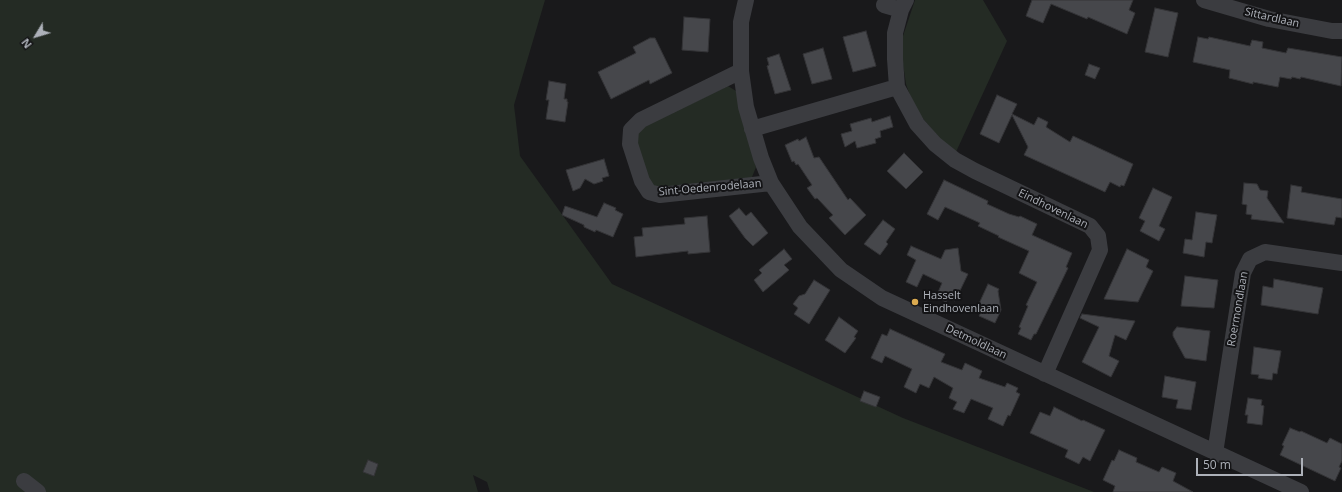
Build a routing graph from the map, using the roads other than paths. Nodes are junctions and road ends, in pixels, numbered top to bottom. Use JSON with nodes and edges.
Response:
{"nodes":[{"id":1,"x":746,"y":0,"type":"edge"},
{"id":2,"x":1204,"y":0,"type":"edge"},
{"id":3,"x":884,"y":5,"type":"dead end"},
{"id":4,"x":903,"y":5,"type":"edge"},
{"id":5,"x":1342,"y":31,"type":"edge"},
{"id":6,"x":741,"y":71,"type":"junction"},
{"id":7,"x":897,"y":87,"type":"junction"},
{"id":8,"x":752,"y":129,"type":"junction"},
{"id":9,"x":771,"y":183,"type":"junction"},
{"id":10,"x":1342,"y":264,"type":"edge"},
{"id":11,"x":1044,"y":374,"type":"junction"},
{"id":12,"x":1215,"y":453,"type":"junction"},
{"id":13,"x":24,"y":481,"type":"dead end"},
{"id":14,"x":38,"y":492,"type":"edge"},
{"id":15,"x":1301,"y":492,"type":"edge"}],
"edges":[{"from":1,"to":6,"type":"street","name":"Detmoldlaan"},
{"from":2,"to":5,"type":"street","name":"Sittardlaan"},
{"from":3,"to":4,"type":"street","name":"Eindhovenlaan"},
{"from":4,"to":7,"type":"street","name":"Eindhovenlaan"},
{"from":6,"to":8,"type":"street","name":"Detmoldlaan"},
{"from":6,"to":9,"type":"street","name":"Sint-Oedenrodelaan"},
{"from":7,"to":8,"type":"street"},
{"from":7,"to":11,"type":"street","name":"Eindhovenlaan"},
{"from":8,"to":9,"type":"street","name":"Detmoldlaan"},
{"from":9,"to":11,"type":"street","name":"Detmoldlaan"},
{"from":10,"to":12,"type":"street","name":"Roermondlaan"},
{"from":11,"to":12,"type":"street","name":"Detmoldlaan"},
{"from":12,"to":15,"type":"street","name":"Detmoldlaan"},
{"from":13,"to":14,"type":"street"}]}
